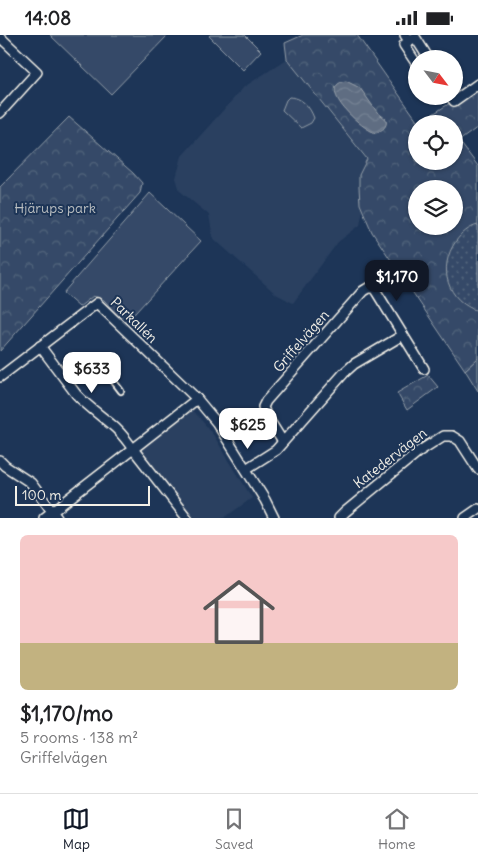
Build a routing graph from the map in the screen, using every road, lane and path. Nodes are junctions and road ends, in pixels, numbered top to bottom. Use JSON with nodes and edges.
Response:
{"nodes":[{"id":1,"x":0,"y":37,"type":"edge"},
{"id":2,"x":407,"y":38,"type":"edge"},
{"id":3,"x":423,"y":50,"type":"edge"},
{"id":4,"x":408,"y":51,"type":"edge"},
{"id":5,"x":478,"y":83,"type":"edge"},
{"id":6,"x":463,"y":94,"type":"edge"},
{"id":7,"x":0,"y":113,"type":"edge"},
{"id":8,"x":403,"y":335,"type":"junction"},
{"id":9,"x":40,"y":346,"type":"junction"},
{"id":10,"x":424,"y":369,"type":"dead end"},
{"id":11,"x":108,"y":374,"type":"dead end"},
{"id":12,"x":0,"y":377,"type":"edge"},
{"id":13,"x":121,"y":391,"type":"dead end"},
{"id":14,"x":197,"y":399,"type":"junction"},
{"id":15,"x":283,"y":442,"type":"junction"},
{"id":16,"x":133,"y":449,"type":"junction"},
{"id":17,"x":0,"y":461,"type":"edge"},
{"id":18,"x":246,"y":469,"type":"junction"},
{"id":19,"x":478,"y":469,"type":"edge"},
{"id":20,"x":478,"y":509,"type":"edge"},
{"id":21,"x":55,"y":515,"type":"edge"},
{"id":22,"x":44,"y":518,"type":"edge"},
{"id":23,"x":187,"y":518,"type":"edge"},
{"id":24,"x":274,"y":518,"type":"edge"},
{"id":25,"x":339,"y":518,"type":"edge"},
{"id":26,"x":464,"y":518,"type":"edge"}],
"edges":[{"from":1,"to":7,"type":"street"},
{"from":2,"to":3,"type":"street"},
{"from":2,"to":4,"type":"street"},
{"from":5,"to":6,"type":"street"},
{"from":8,"to":10,"type":"street","name":"Griffelvägen"},
{"from":8,"to":15,"type":"street"},
{"from":8,"to":15,"type":"street","name":"Griffelvägen"},
{"from":9,"to":12,"type":"street","name":"Parkallén"},
{"from":9,"to":14,"type":"street","name":"Parkallén"},
{"from":9,"to":16,"type":"street"},
{"from":11,"to":13,"type":"lane"},
{"from":14,"to":16,"type":"street"},
{"from":14,"to":18,"type":"street"},
{"from":15,"to":18,"type":"street"},
{"from":16,"to":21,"type":"street"},
{"from":16,"to":23,"type":"street"},
{"from":17,"to":21,"type":"street"},
{"from":18,"to":24,"type":"street"},
{"from":19,"to":25,"type":"street","name":"Katedervägen"},
{"from":20,"to":26,"type":"street"},
{"from":21,"to":22,"type":"street"}]}
